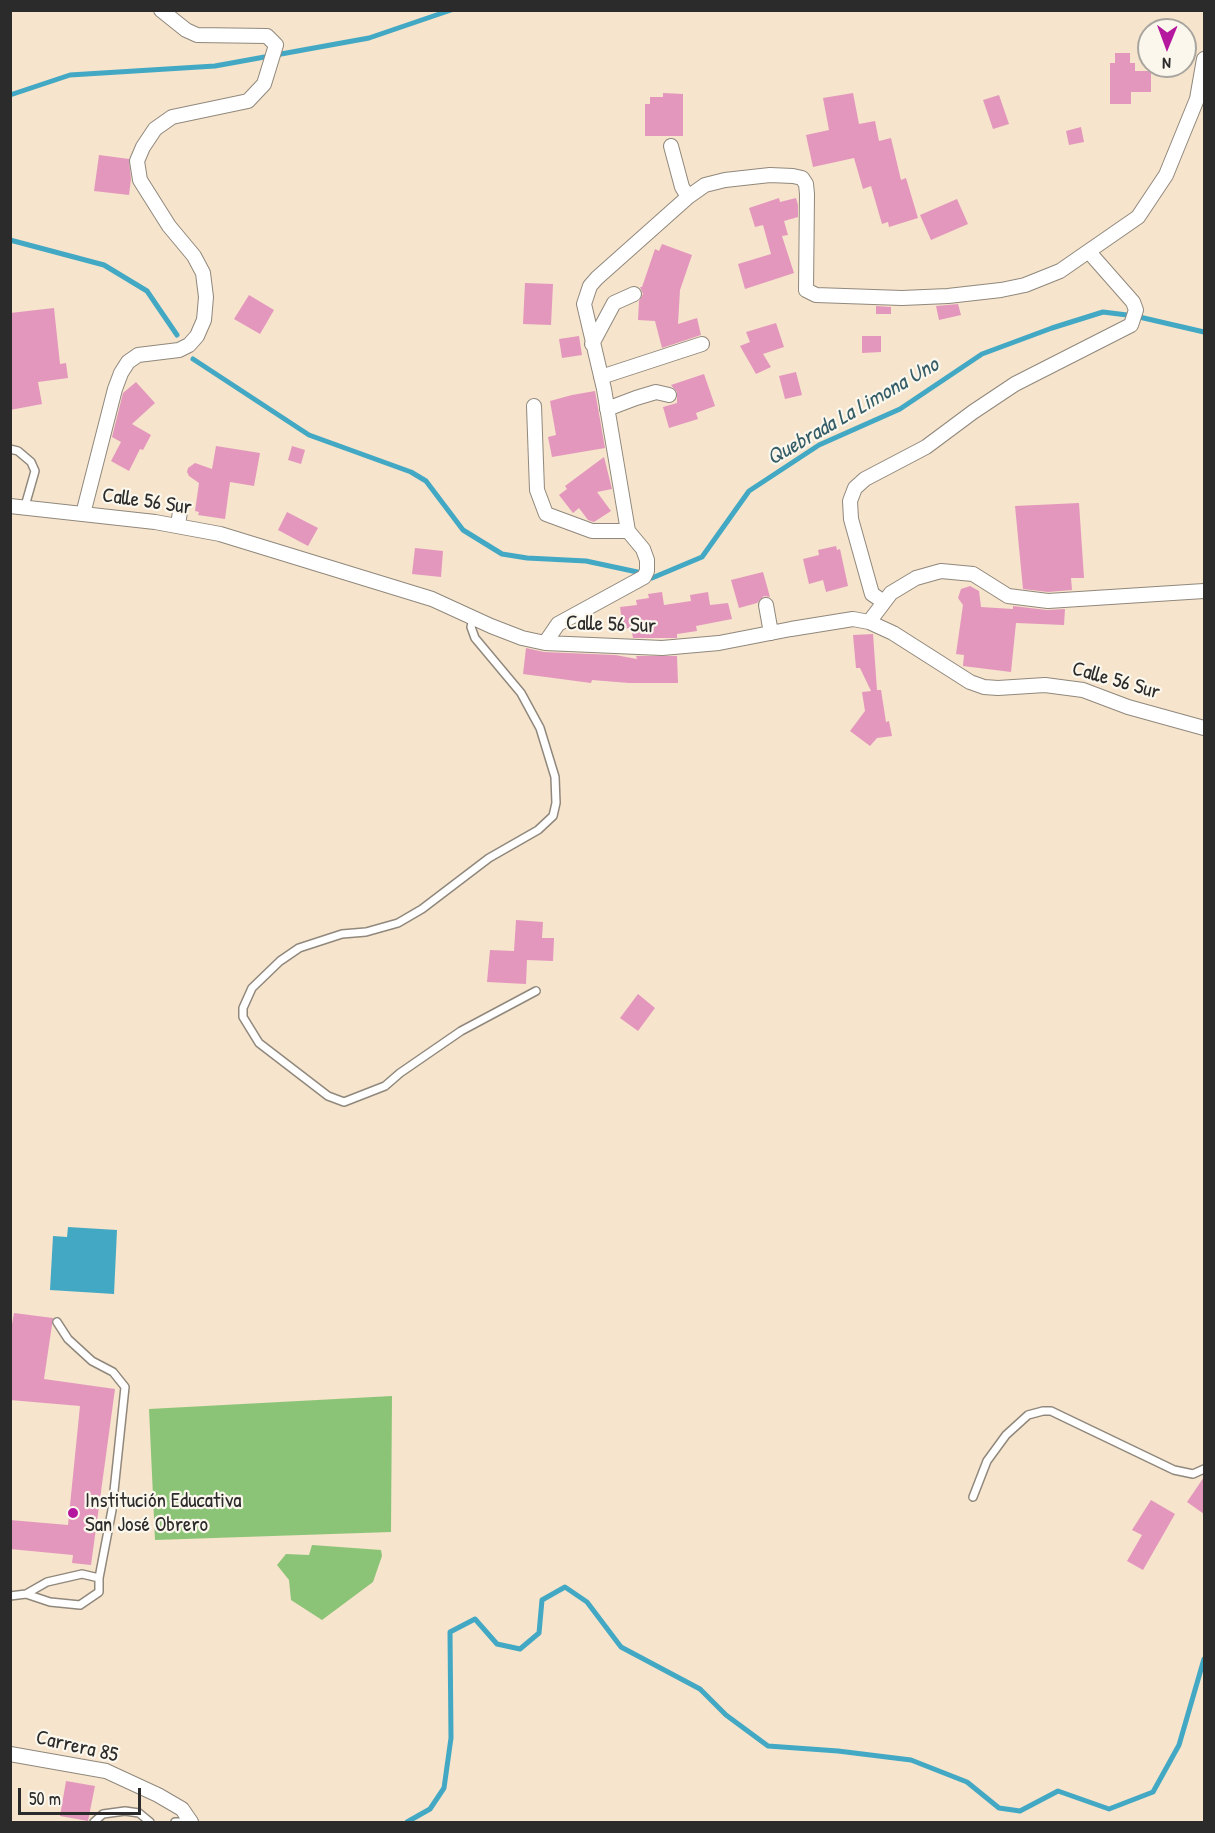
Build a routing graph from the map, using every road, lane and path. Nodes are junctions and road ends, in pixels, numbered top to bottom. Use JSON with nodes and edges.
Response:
{"nodes":[{"id":1,"x":161,"y":10,"type":"edge"},
{"id":2,"x":1204,"y":59,"type":"edge"},
{"id":3,"x":671,"y":146,"type":"dead end"},
{"id":4,"x":688,"y":197,"type":"junction"},
{"id":5,"x":1089,"y":252,"type":"junction"},
{"id":6,"x":634,"y":294,"type":"dead end"},
{"id":7,"x":592,"y":344,"type":"junction"},
{"id":8,"x":702,"y":344,"type":"dead end"},
{"id":9,"x":600,"y":377,"type":"junction"},
{"id":10,"x":669,"y":395,"type":"dead end"},
{"id":11,"x":534,"y":406,"type":"dead end"},
{"id":12,"x":607,"y":409,"type":"junction"},
{"id":13,"x":10,"y":449,"type":"edge"},
{"id":14,"x":10,"y":506,"type":"edge"},
{"id":15,"x":25,"y":506,"type":"junction"},
{"id":16,"x":180,"y":511,"type":"dead end"},
{"id":17,"x":83,"y":514,"type":"junction"},
{"id":18,"x":178,"y":526,"type":"junction"},
{"id":19,"x":628,"y":531,"type":"junction"},
{"id":20,"x":1204,"y":591,"type":"edge"},
{"id":21,"x":884,"y":602,"type":"junction"},
{"id":22,"x":766,"y":604,"type":"dead end"},
{"id":23,"x":474,"y":618,"type":"junction"},
{"id":24,"x":869,"y":622,"type":"junction"},
{"id":25,"x":771,"y":633,"type":"junction"},
{"id":26,"x":545,"y":643,"type":"junction"},
{"id":27,"x":1204,"y":728,"type":"edge"},
{"id":28,"x":536,"y":991,"type":"dead end"},
{"id":29,"x":57,"y":1322,"type":"dead end"},
{"id":30,"x":1204,"y":1469,"type":"edge"},
{"id":31,"x":973,"y":1497,"type":"dead end"},
{"id":32,"x":99,"y":1578,"type":"junction"},
{"id":33,"x":26,"y":1594,"type":"junction"},
{"id":34,"x":10,"y":1596,"type":"edge"},
{"id":35,"x":10,"y":1754,"type":"edge"},
{"id":36,"x":94,"y":1822,"type":"edge"},
{"id":37,"x":150,"y":1822,"type":"edge"},
{"id":38,"x":175,"y":1822,"type":"edge"},
{"id":39,"x":182,"y":1822,"type":"edge"},
{"id":40,"x":191,"y":1822,"type":"edge"}],
"edges":[{"from":1,"to":17,"type":"street"},
{"from":2,"to":5,"type":"street"},
{"from":3,"to":4,"type":"street"},
{"from":4,"to":5,"type":"street"},
{"from":4,"to":7,"type":"street"},
{"from":5,"to":21,"type":"street"},
{"from":6,"to":7,"type":"street"},
{"from":7,"to":9,"type":"street"},
{"from":8,"to":9,"type":"street"},
{"from":9,"to":12,"type":"street"},
{"from":10,"to":12,"type":"street"},
{"from":11,"to":19,"type":"street"},
{"from":12,"to":19,"type":"street"},
{"from":13,"to":15,"type":"lane"},
{"from":14,"to":15,"type":"street","name":"Calle 56 Sur"},
{"from":15,"to":17,"type":"street","name":"Calle 56 Sur"},
{"from":16,"to":18,"type":"street"},
{"from":17,"to":18,"type":"street","name":"Calle 56 Sur"},
{"from":18,"to":23,"type":"street","name":"Calle 56 Sur"},
{"from":19,"to":26,"type":"street"},
{"from":20,"to":21,"type":"street"},
{"from":21,"to":24,"type":"street"},
{"from":22,"to":25,"type":"street"},
{"from":23,"to":26,"type":"street","name":"Calle 56 Sur"},
{"from":23,"to":28,"type":"lane"},
{"from":24,"to":25,"type":"street","name":"Calle 56 Sur"},
{"from":24,"to":27,"type":"street","name":"Calle 56 Sur"},
{"from":25,"to":26,"type":"street","name":"Calle 56 Sur"},
{"from":29,"to":32,"type":"lane"},
{"from":30,"to":31,"type":"lane"},
{"from":32,"to":33,"type":"lane"},
{"from":32,"to":33,"type":"lane"},
{"from":33,"to":34,"type":"lane"},
{"from":35,"to":40,"type":"street","name":"Carrera 85"},
{"from":36,"to":37,"type":"lane"},
{"from":38,"to":39,"type":"lane"}]}
